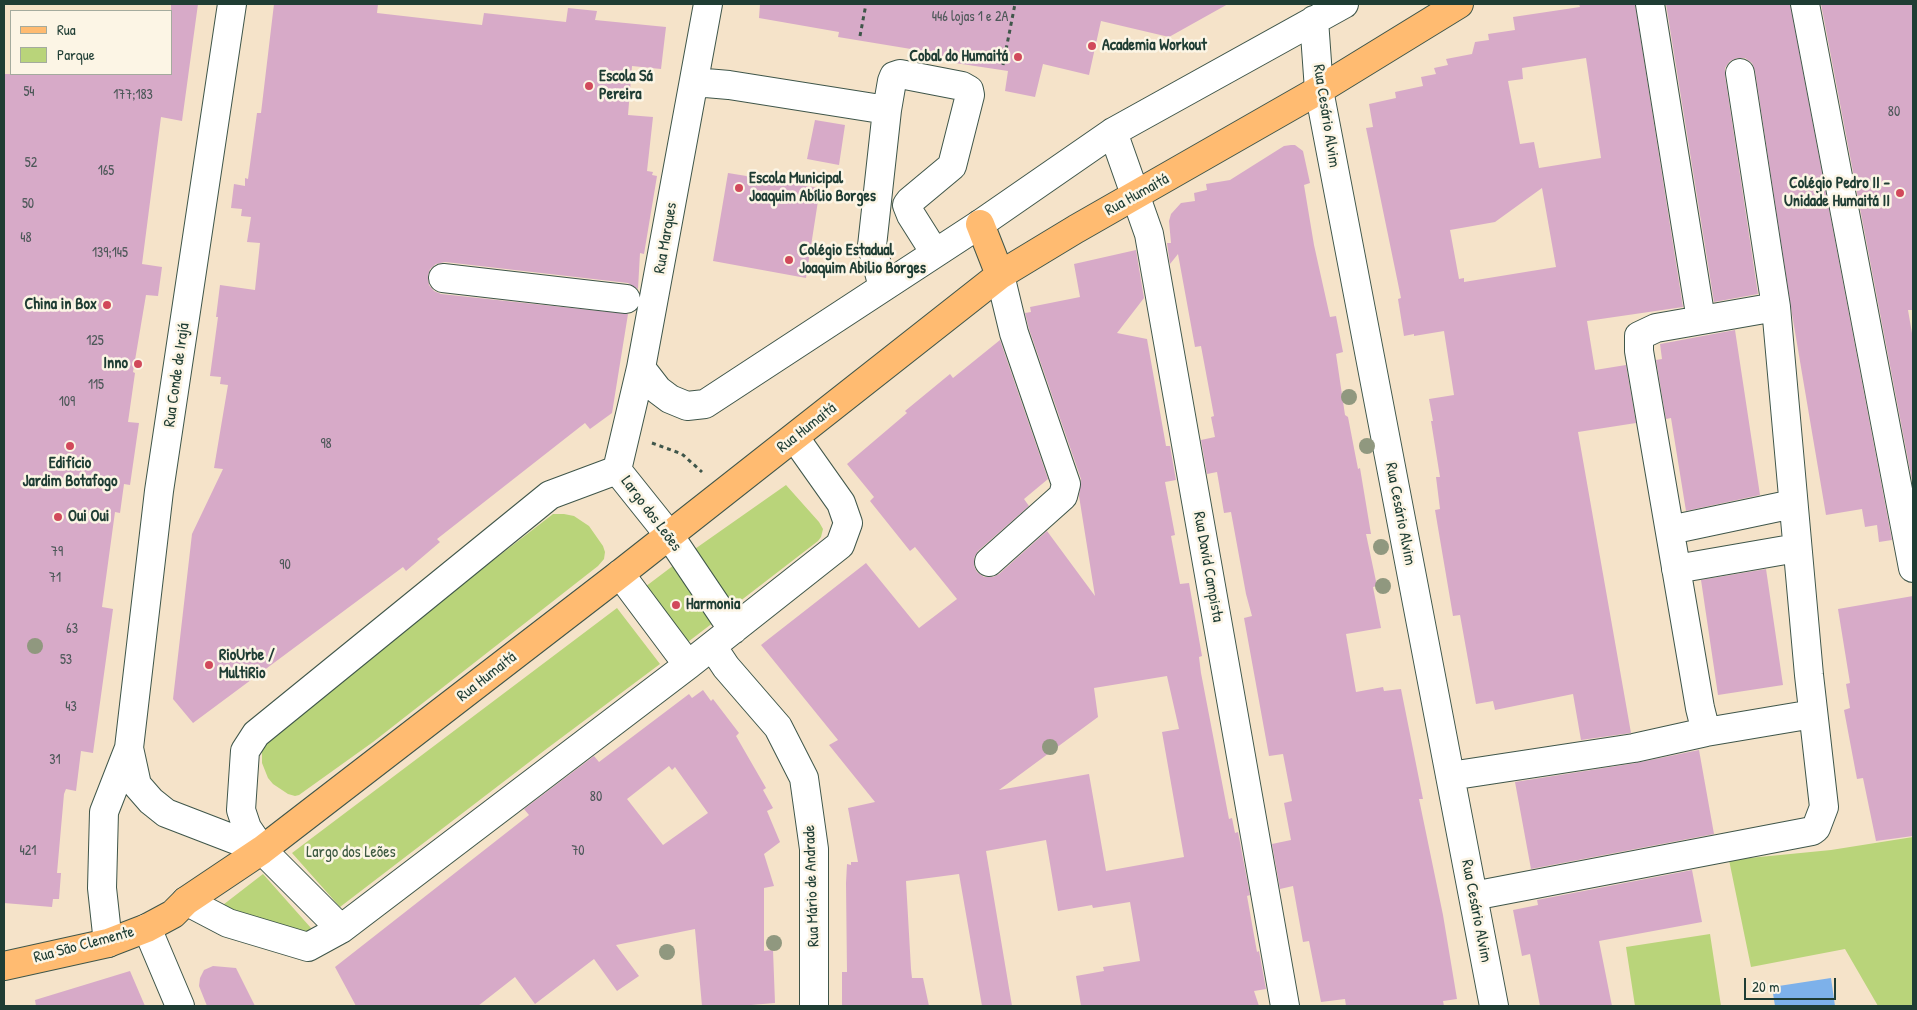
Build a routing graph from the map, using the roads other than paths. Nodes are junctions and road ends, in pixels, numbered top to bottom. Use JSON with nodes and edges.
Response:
{"nodes":[{"id":1,"x":232,"y":4,"type":"edge"},
{"id":2,"x":708,"y":4,"type":"edge"},
{"id":3,"x":1344,"y":4,"type":"edge"},
{"id":4,"x":1459,"y":4,"type":"edge"},
{"id":5,"x":1650,"y":4,"type":"edge"},
{"id":6,"x":1805,"y":4,"type":"edge"},
{"id":7,"x":1314,"y":20,"type":"junction"},
{"id":8,"x":1740,"y":73,"type":"dead end"},
{"id":9,"x":694,"y":82,"type":"junction"},
{"id":10,"x":1320,"y":90,"type":"junction"},
{"id":11,"x":887,"y":110,"type":"junction"},
{"id":12,"x":1113,"y":132,"type":"junction"},
{"id":13,"x":1135,"y":196,"type":"junction"},
{"id":14,"x":980,"y":224,"type":"junction"},
{"id":15,"x":935,"y":252,"type":"junction"},
{"id":16,"x":1000,"y":276,"type":"junction"},
{"id":17,"x":442,"y":278,"type":"dead end"},
{"id":18,"x":883,"y":287,"type":"junction"},
{"id":19,"x":639,"y":301,"type":"junction"},
{"id":20,"x":1776,"y":307,"type":"junction"},
{"id":21,"x":1701,"y":320,"type":"junction"},
{"id":22,"x":642,"y":368,"type":"junction"},
{"id":23,"x":795,"y":438,"type":"junction"},
{"id":24,"x":617,"y":470,"type":"junction"},
{"id":25,"x":1793,"y":504,"type":"junction"},
{"id":26,"x":1670,"y":530,"type":"junction"},
{"id":27,"x":669,"y":535,"type":"junction"},
{"id":28,"x":1797,"y":548,"type":"junction"},
{"id":29,"x":989,"y":562,"type":"dead end"},
{"id":30,"x":1913,"y":568,"type":"edge"},
{"id":31,"x":1676,"y":569,"type":"junction"},
{"id":32,"x":620,"y":574,"type":"junction"},
{"id":33,"x":733,"y":630,"type":"junction"},
{"id":34,"x":712,"y":646,"type":"junction"},
{"id":35,"x":688,"y":665,"type":"junction"},
{"id":36,"x":1813,"y":714,"type":"junction"},
{"id":37,"x":1706,"y":732,"type":"junction"},
{"id":38,"x":129,"y":748,"type":"junction"},
{"id":39,"x":1450,"y":776,"type":"junction"},
{"id":40,"x":262,"y":850,"type":"junction"},
{"id":41,"x":1473,"y":896,"type":"junction"},
{"id":42,"x":186,"y":901,"type":"junction"},
{"id":43,"x":147,"y":928,"type":"junction"},
{"id":44,"x":341,"y":929,"type":"junction"},
{"id":45,"x":108,"y":943,"type":"junction"},
{"id":46,"x":4,"y":966,"type":"edge"},
{"id":47,"x":180,"y":1006,"type":"edge"},
{"id":48,"x":814,"y":1006,"type":"edge"},
{"id":49,"x":1285,"y":1006,"type":"edge"},
{"id":50,"x":1494,"y":1006,"type":"edge"}],
"edges":[{"from":1,"to":38,"type":"street","name":"Rua Conde de Irajá"},
{"from":2,"to":9,"type":"street","name":"Rua Marques"},
{"from":3,"to":7,"type":"street"},
{"from":4,"to":10,"type":"main road","name":"Rua Humaitá"},
{"from":5,"to":21,"type":"street"},
{"from":6,"to":30,"type":"street"},
{"from":7,"to":10,"type":"street","name":"Rua Cesário Alvim"},
{"from":7,"to":12,"type":"street"},
{"from":8,"to":20,"type":"street"},
{"from":9,"to":11,"type":"street"},
{"from":9,"to":19,"type":"street","name":"Rua Marques"},
{"from":10,"to":13,"type":"main road","name":"Rua Humaitá"},
{"from":10,"to":39,"type":"street","name":"Rua Cesário Alvim"},
{"from":11,"to":15,"type":"street"},
{"from":11,"to":18,"type":"street"},
{"from":12,"to":13,"type":"street","name":"Rua David Campista"},
{"from":12,"to":14,"type":"street"},
{"from":13,"to":16,"type":"main road","name":"Rua Humaitá"},
{"from":13,"to":49,"type":"street","name":"Rua David Campista"},
{"from":14,"to":15,"type":"street"},
{"from":14,"to":16,"type":"main road"},
{"from":15,"to":18,"type":"street"},
{"from":16,"to":23,"type":"main road","name":"Rua Humaitá"},
{"from":16,"to":29,"type":"street"},
{"from":17,"to":19,"type":"street"},
{"from":18,"to":22,"type":"street"},
{"from":19,"to":22,"type":"street","name":"Rua Marques"},
{"from":20,"to":21,"type":"street"},
{"from":20,"to":25,"type":"street"},
{"from":21,"to":26,"type":"street"},
{"from":22,"to":24,"type":"street","name":"Rua Marques"},
{"from":23,"to":27,"type":"main road","name":"Rua Humaitá"},
{"from":23,"to":33,"type":"street"},
{"from":24,"to":27,"type":"street","name":"Largo dos Leões"},
{"from":24,"to":40,"type":"street","name":"Largo dos Leões"},
{"from":25,"to":26,"type":"street"},
{"from":25,"to":28,"type":"street"},
{"from":26,"to":31,"type":"street"},
{"from":27,"to":32,"type":"main road","name":"Rua Humaitá"},
{"from":27,"to":33,"type":"street","name":"Largo dos Leões"},
{"from":28,"to":31,"type":"street"},
{"from":28,"to":36,"type":"street"},
{"from":31,"to":37,"type":"street"},
{"from":32,"to":35,"type":"street"},
{"from":32,"to":40,"type":"main road","name":"Rua Humaitá"},
{"from":33,"to":34,"type":"street"},
{"from":34,"to":35,"type":"street"},
{"from":34,"to":48,"type":"street","name":"Rua Mário de Andrade"},
{"from":35,"to":44,"type":"street"},
{"from":36,"to":37,"type":"street"},
{"from":36,"to":41,"type":"street"},
{"from":37,"to":39,"type":"street"},
{"from":38,"to":40,"type":"street","name":"Rua Conde de Irajá"},
{"from":38,"to":45,"type":"street","name":"Rua Conde de Irajá"},
{"from":39,"to":41,"type":"street","name":"Rua Cesário Alvim"},
{"from":40,"to":42,"type":"main road","name":"Rua Humaitá"},
{"from":40,"to":44,"type":"street","name":"Largo dos Leões"},
{"from":41,"to":50,"type":"street","name":"Rua Cesário Alvim"},
{"from":42,"to":43,"type":"main road","name":"Rua São Clemente"},
{"from":42,"to":44,"type":"street"},
{"from":43,"to":45,"type":"main road","name":"Rua São Clemente"},
{"from":43,"to":47,"type":"street"},
{"from":45,"to":46,"type":"main road","name":"Rua São Clemente"}]}
